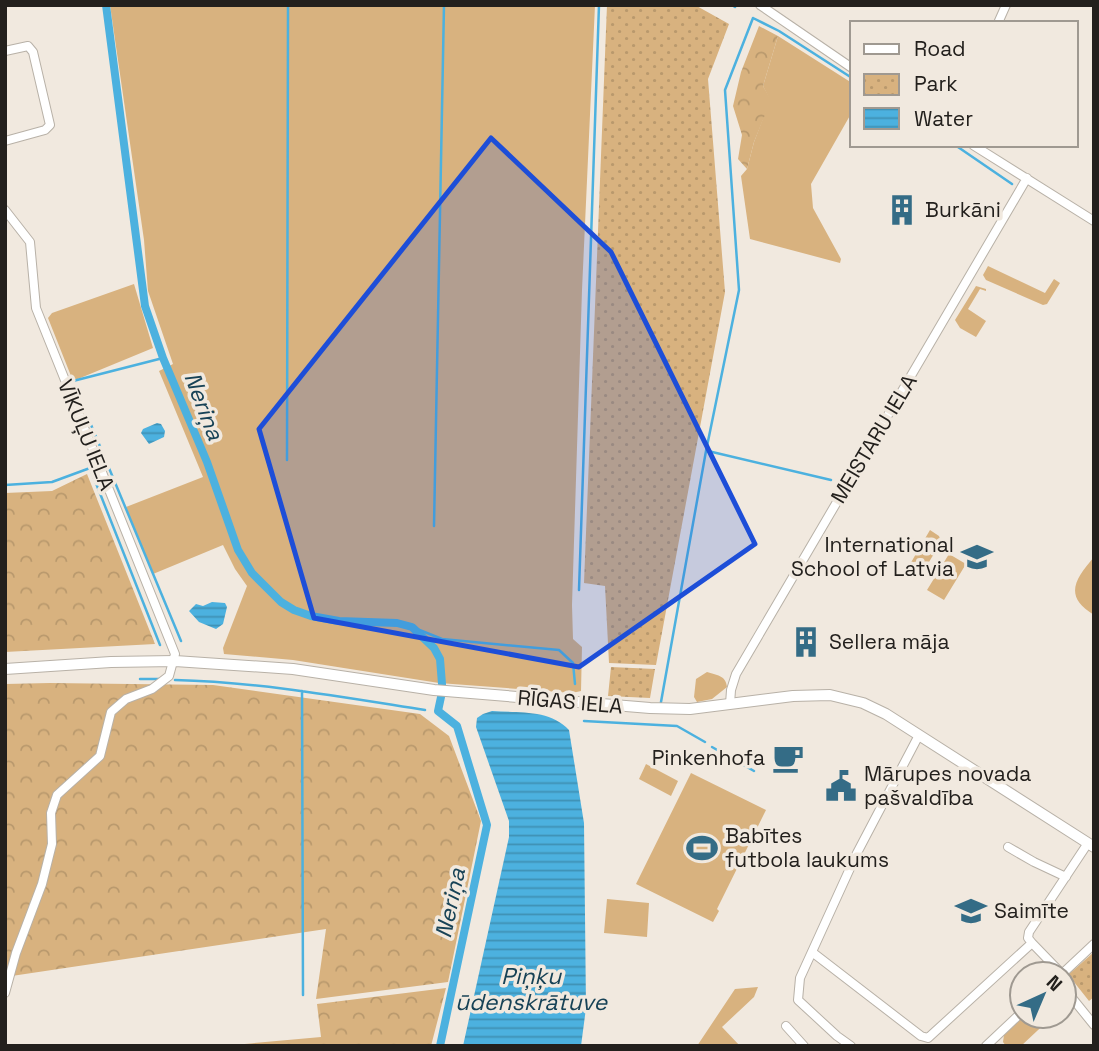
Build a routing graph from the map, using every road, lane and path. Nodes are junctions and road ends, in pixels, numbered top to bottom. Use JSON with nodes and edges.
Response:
{"nodes":[{"id":1,"x":760,"y":5,"type":"edge"},
{"id":2,"x":1006,"y":5,"type":"edge"},
{"id":3,"x":999,"y":21,"type":"edge"},
{"id":4,"x":5,"y":51,"type":"edge"},
{"id":5,"x":850,"y":67,"type":"edge"},
{"id":6,"x":5,"y":141,"type":"edge"},
{"id":7,"x":976,"y":147,"type":"edge"},
{"id":8,"x":1027,"y":178,"type":"junction"},
{"id":9,"x":5,"y":210,"type":"edge"},
{"id":10,"x":1094,"y":221,"type":"edge"},
{"id":11,"x":175,"y":660,"type":"junction"},
{"id":12,"x":5,"y":669,"type":"edge"},
{"id":13,"x":730,"y":704,"type":"junction"},
{"id":14,"x":919,"y":735,"type":"junction"},
{"id":15,"x":1091,"y":845,"type":"edge"},
{"id":16,"x":1008,"y":847,"type":"dead end"},
{"id":17,"x":1066,"y":877,"type":"junction"},
{"id":18,"x":1032,"y":943,"type":"junction"},
{"id":19,"x":1094,"y":944,"type":"edge"},
{"id":20,"x":812,"y":952,"type":"junction"},
{"id":21,"x":1048,"y":960,"type":"edge"},
{"id":22,"x":1077,"y":960,"type":"edge"},
{"id":23,"x":5,"y":993,"type":"edge"},
{"id":24,"x":1078,"y":1005,"type":"edge"},
{"id":25,"x":1008,"y":1025,"type":"edge"},
{"id":26,"x":1094,"y":1025,"type":"edge"},
{"id":27,"x":786,"y":1026,"type":"dead end"},
{"id":28,"x":804,"y":1046,"type":"edge"},
{"id":29,"x":851,"y":1046,"type":"edge"},
{"id":30,"x":986,"y":1046,"type":"edge"}],
"edges":[{"from":1,"to":5,"type":"street"},
{"from":2,"to":3,"type":"street"},
{"from":4,"to":6,"type":"street"},
{"from":7,"to":8,"type":"street"},
{"from":8,"to":10,"type":"street"},
{"from":8,"to":13,"type":"street","name":"MEISTARU IELA"},
{"from":9,"to":11,"type":"street","name":"VĪKUĻU IELA"},
{"from":11,"to":12,"type":"main road","name":"RĪGAS IELA"},
{"from":11,"to":13,"type":"main road","name":"RĪGAS IELA"},
{"from":11,"to":23,"type":"street"},
{"from":13,"to":14,"type":"main road","name":"RĪGAS IELA"},
{"from":14,"to":15,"type":"main road","name":"RĪGAS IELA"},
{"from":14,"to":20,"type":"street"},
{"from":15,"to":17,"type":"street"},
{"from":16,"to":17,"type":"street"},
{"from":17,"to":18,"type":"street"},
{"from":18,"to":20,"type":"street"},
{"from":18,"to":21,"type":"street"},
{"from":19,"to":22,"type":"street"},
{"from":20,"to":29,"type":"street"},
{"from":24,"to":26,"type":"street"},
{"from":25,"to":30,"type":"street"},
{"from":27,"to":28,"type":"street"}]}
